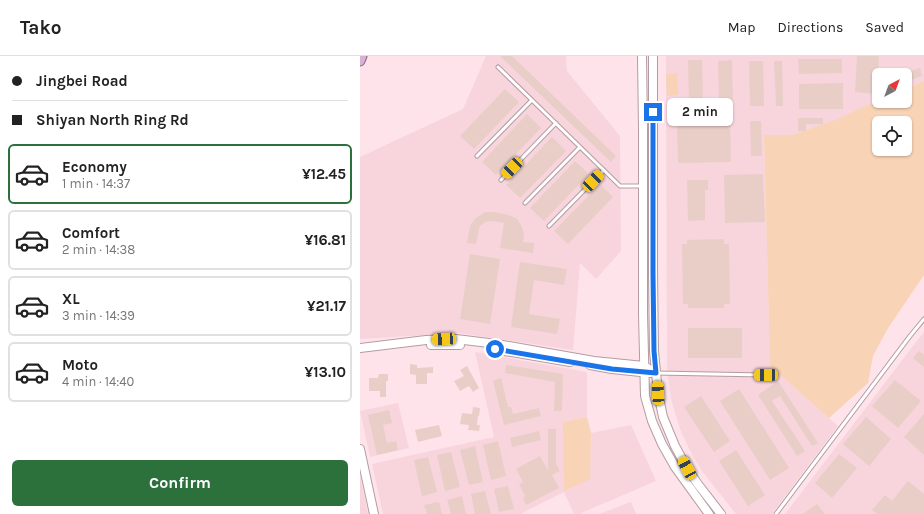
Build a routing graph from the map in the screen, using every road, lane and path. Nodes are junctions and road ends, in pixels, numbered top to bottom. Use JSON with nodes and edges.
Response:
{"nodes":[{"id":1,"x":362,"y":56,"type":"edge"},
{"id":2,"x":642,"y":56,"type":"edge"},
{"id":3,"x":653,"y":56,"type":"edge"},
{"id":4,"x":360,"y":62,"type":"edge"},
{"id":5,"x":498,"y":67,"type":"dead end"},
{"id":6,"x":532,"y":100,"type":"junction"},
{"id":7,"x":556,"y":123,"type":"junction"},
{"id":8,"x":580,"y":147,"type":"junction"},
{"id":9,"x":477,"y":156,"type":"dead end"},
{"id":10,"x":604,"y":170,"type":"junction"},
{"id":11,"x":501,"y":180,"type":"dead end"},
{"id":12,"x":643,"y":186,"type":"junction"},
{"id":13,"x":525,"y":203,"type":"dead end"},
{"id":14,"x":549,"y":226,"type":"dead end"},
{"id":15,"x":924,"y":319,"type":"edge"},
{"id":16,"x":360,"y":348,"type":"edge"},
{"id":17,"x":360,"y":352,"type":"edge"},
{"id":18,"x":644,"y":369,"type":"junction"},
{"id":19,"x":656,"y":373,"type":"junction"},
{"id":20,"x":766,"y":375,"type":"dead end"},
{"id":21,"x":360,"y":449,"type":"edge"},
{"id":22,"x":374,"y":514,"type":"edge"},
{"id":23,"x":709,"y":514,"type":"edge"},
{"id":24,"x":721,"y":514,"type":"edge"},
{"id":25,"x":776,"y":514,"type":"edge"}],
"edges":[{"from":1,"to":4,"type":"main road"},
{"from":2,"to":12,"type":"main road"},
{"from":3,"to":19,"type":"main road"},
{"from":5,"to":6,"type":"lane"},
{"from":6,"to":7,"type":"lane"},
{"from":6,"to":9,"type":"lane"},
{"from":7,"to":8,"type":"lane"},
{"from":7,"to":11,"type":"lane"},
{"from":8,"to":10,"type":"lane"},
{"from":8,"to":13,"type":"lane"},
{"from":10,"to":12,"type":"lane"},
{"from":10,"to":14,"type":"lane"},
{"from":12,"to":18,"type":"main road"},
{"from":15,"to":25,"type":"lane"},
{"from":16,"to":18,"type":"main road"},
{"from":17,"to":18,"type":"main road"},
{"from":18,"to":19,"type":"main road"},
{"from":18,"to":23,"type":"main road"},
{"from":19,"to":20,"type":"lane"},
{"from":19,"to":24,"type":"main road"},
{"from":21,"to":22,"type":"main road"}]}
